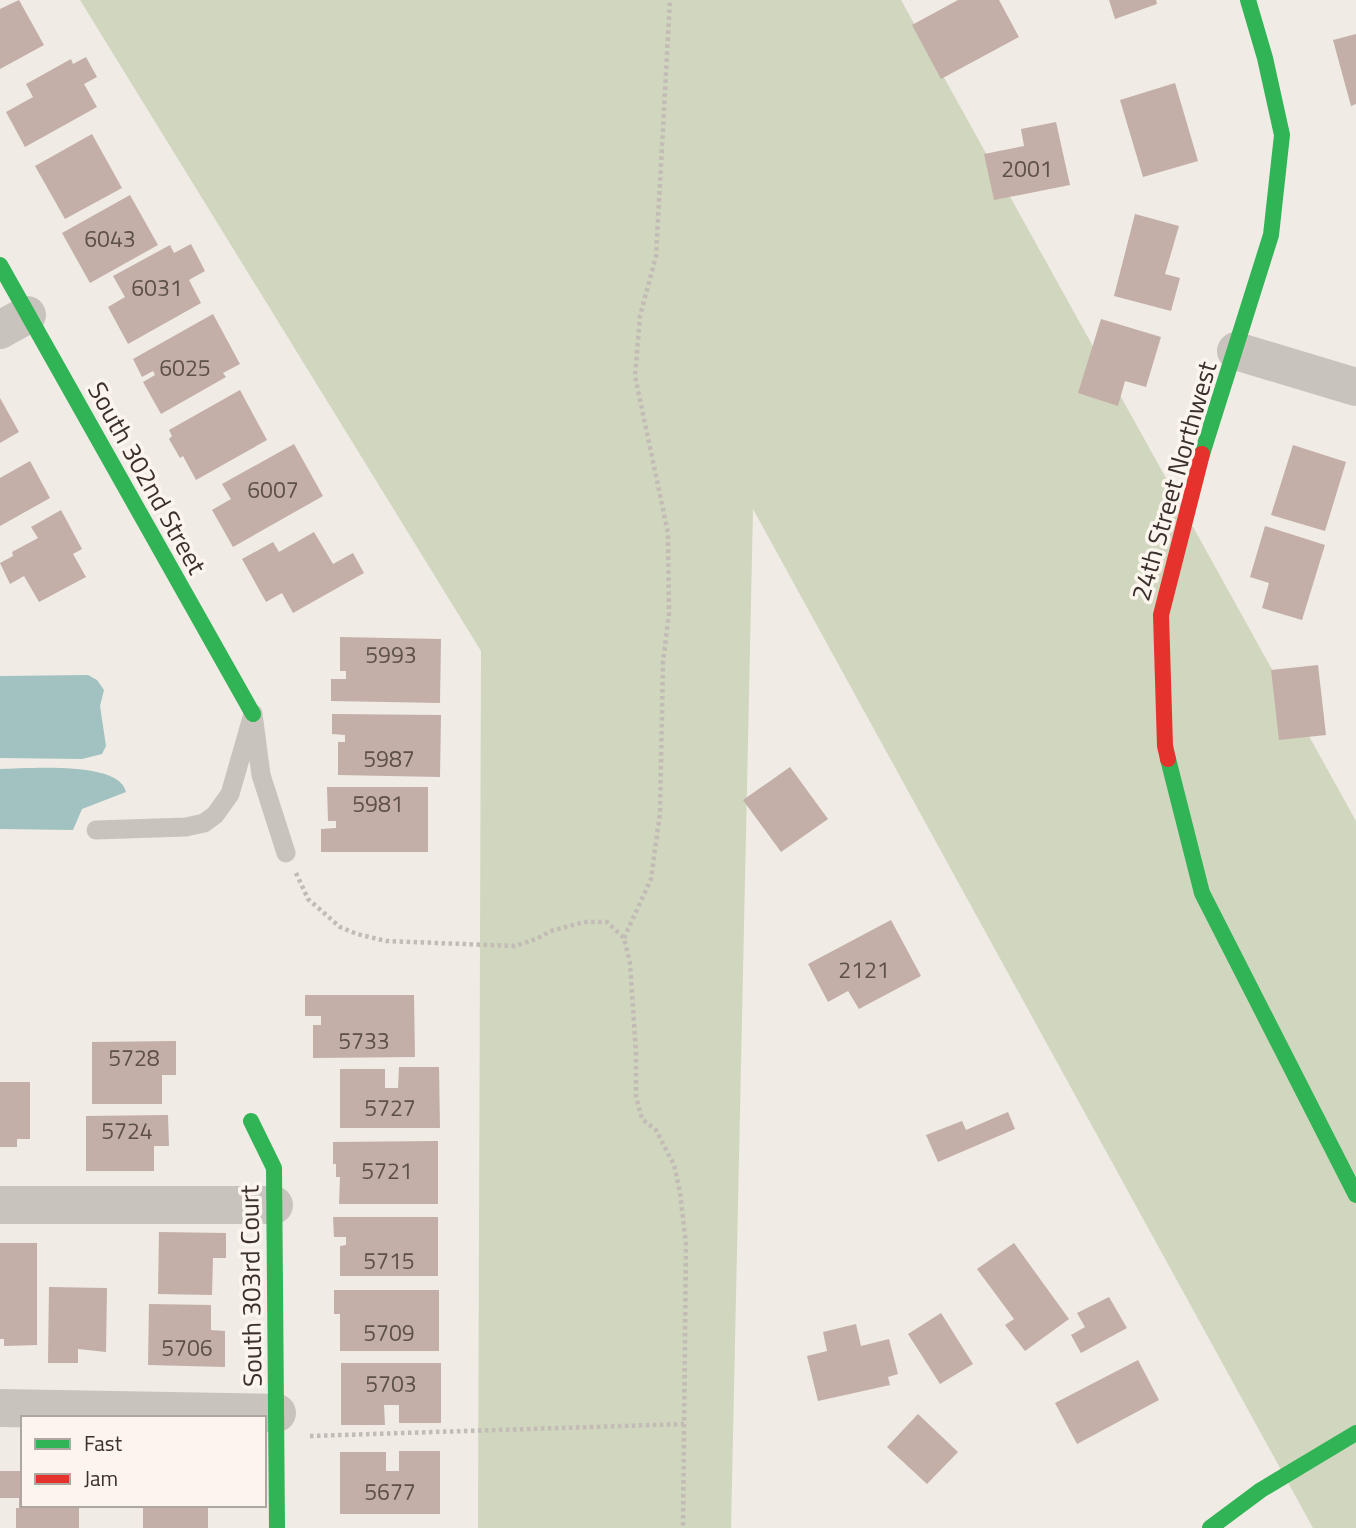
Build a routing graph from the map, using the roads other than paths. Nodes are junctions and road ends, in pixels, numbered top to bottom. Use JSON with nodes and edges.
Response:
{"nodes":[{"id":1,"x":1248,"y":0,"type":"edge"},
{"id":2,"x":0,"y":265,"type":"edge"},
{"id":3,"x":14,"y":322,"type":"edge"},
{"id":4,"x":1236,"y":351,"type":"junction"},
{"id":5,"x":1356,"y":387,"type":"edge"},
{"id":6,"x":253,"y":714,"type":"junction"},
{"id":7,"x":96,"y":830,"type":"dead end"},
{"id":8,"x":286,"y":852,"type":"road end"},
{"id":9,"x":251,"y":1121,"type":"dead end"},
{"id":10,"x":1356,"y":1195,"type":"edge"},
{"id":11,"x":0,"y":1205,"type":"edge"},
{"id":12,"x":274,"y":1205,"type":"junction"},
{"id":13,"x":0,"y":1408,"type":"edge"},
{"id":14,"x":130,"y":1416,"type":"edge"},
{"id":15,"x":266,"y":1424,"type":"edge"},
{"id":16,"x":277,"y":1425,"type":"junction"},
{"id":17,"x":1356,"y":1433,"type":"edge"},
{"id":18,"x":277,"y":1528,"type":"edge"},
{"id":19,"x":1210,"y":1528,"type":"edge"}],
"edges":[{"from":1,"to":4,"type":"street","name":"24th Street Northwest"},
{"from":2,"to":3,"type":"street","name":"South 302nd Street"},
{"from":3,"to":6,"type":"street","name":"South 302nd Street"},
{"from":4,"to":5,"type":"street"},
{"from":4,"to":10,"type":"street","name":"24th Street Northwest"},
{"from":6,"to":7,"type":"lane"},
{"from":6,"to":8,"type":"lane"},
{"from":9,"to":12,"type":"street","name":"South 303rd Court"},
{"from":11,"to":12,"type":"street"},
{"from":12,"to":16,"type":"street","name":"South 303rd Court"},
{"from":13,"to":14,"type":"street"},
{"from":15,"to":16,"type":"street"},
{"from":16,"to":18,"type":"street","name":"South 303rd Court"},
{"from":17,"to":19,"type":"street"}]}
